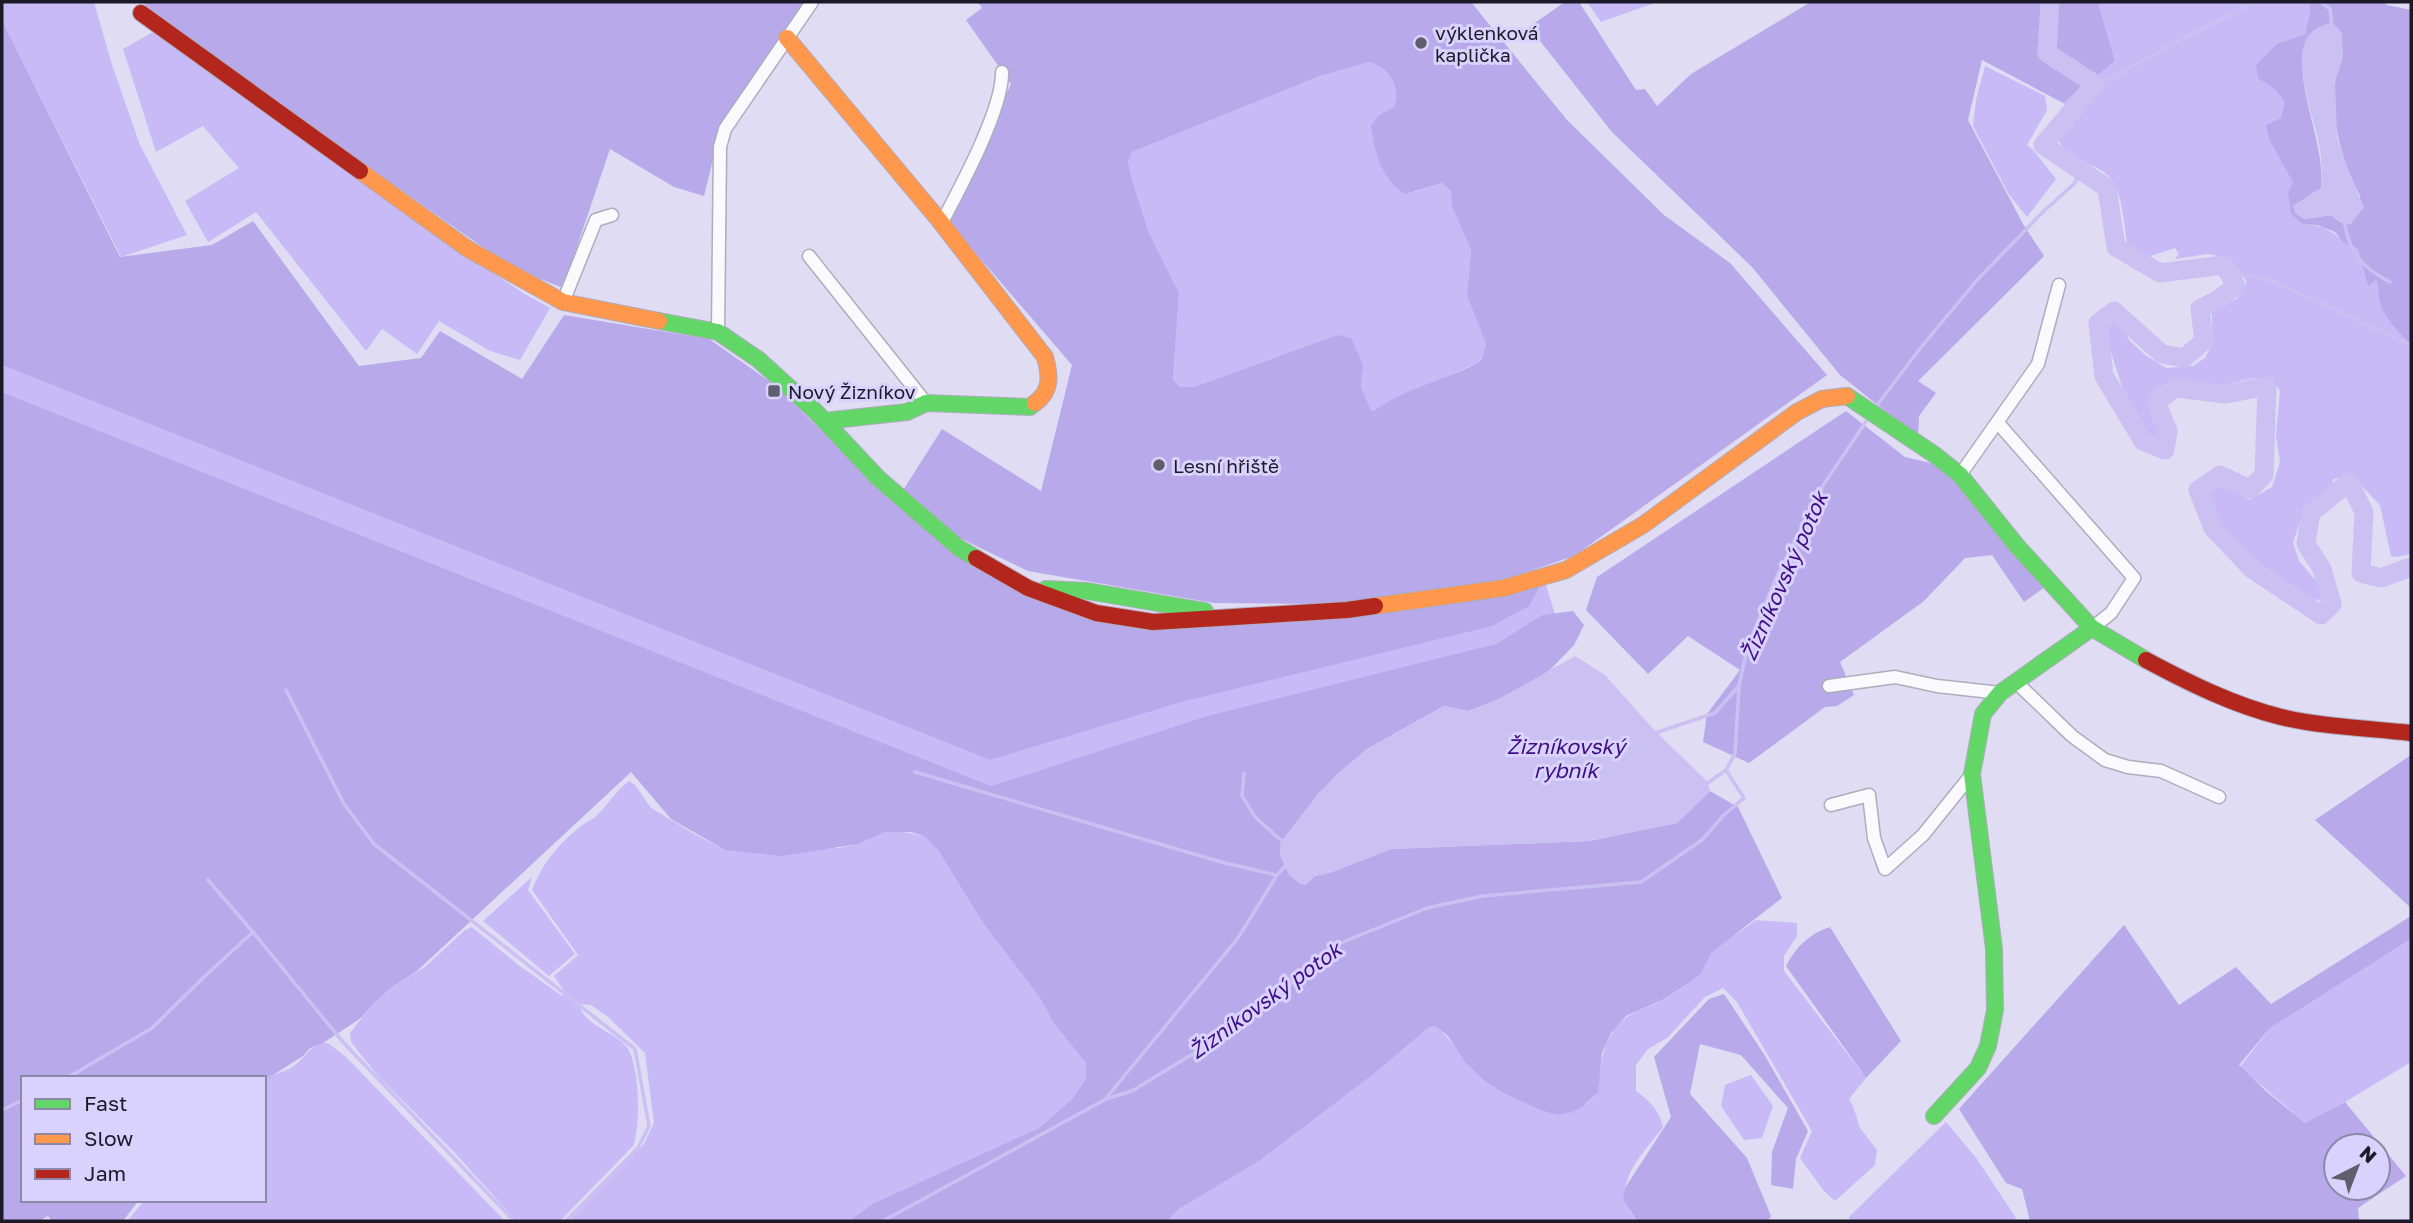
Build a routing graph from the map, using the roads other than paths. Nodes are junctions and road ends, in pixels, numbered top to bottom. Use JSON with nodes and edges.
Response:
{"nodes":[{"id":1,"x":811,"y":2,"type":"edge"},
{"id":2,"x":136,"y":7,"type":"edge"},
{"id":3,"x":787,"y":38,"type":"junction"},
{"id":4,"x":1002,"y":72,"type":"dead end"},
{"id":5,"x":612,"y":215,"type":"dead end"},
{"id":6,"x":942,"y":224,"type":"junction"},
{"id":7,"x":809,"y":256,"type":"dead end"},
{"id":8,"x":2059,"y":285,"type":"dead end"},
{"id":9,"x":563,"y":302,"type":"junction"},
{"id":10,"x":718,"y":332,"type":"junction"},
{"id":11,"x":926,"y":403,"type":"junction"},
{"id":12,"x":824,"y":421,"type":"junction"},
{"id":13,"x":1998,"y":423,"type":"junction"},
{"id":14,"x":1959,"y":475,"type":"junction"},
{"id":15,"x":2092,"y":628,"type":"junction"},
{"id":16,"x":2015,"y":681,"type":"junction"},
{"id":17,"x":1829,"y":686,"type":"dead end"},
{"id":18,"x":2000,"y":693,"type":"junction"},
{"id":19,"x":2411,"y":733,"type":"edge"},
{"id":20,"x":1972,"y":774,"type":"junction"},
{"id":21,"x":2219,"y":797,"type":"dead end"},
{"id":22,"x":1830,"y":805,"type":"dead end"},
{"id":23,"x":1934,"y":1116,"type":"dead end"}],
"edges":[{"from":1,"to":3,"type":"street"},
{"from":2,"to":9,"type":"street"},
{"from":3,"to":6,"type":"street"},
{"from":3,"to":10,"type":"street"},
{"from":4,"to":6,"type":"street"},
{"from":5,"to":9,"type":"street"},
{"from":6,"to":11,"type":"street"},
{"from":7,"to":11,"type":"street"},
{"from":8,"to":13,"type":"street"},
{"from":9,"to":10,"type":"street"},
{"from":10,"to":12,"type":"street"},
{"from":11,"to":12,"type":"street"},
{"from":12,"to":14,"type":"street"},
{"from":13,"to":14,"type":"street"},
{"from":13,"to":15,"type":"street"},
{"from":14,"to":15,"type":"street"},
{"from":15,"to":16,"type":"street"},
{"from":15,"to":19,"type":"street"},
{"from":16,"to":18,"type":"street"},
{"from":16,"to":21,"type":"street"},
{"from":17,"to":18,"type":"street"},
{"from":18,"to":20,"type":"street"},
{"from":20,"to":22,"type":"street"},
{"from":20,"to":23,"type":"street"}]}
